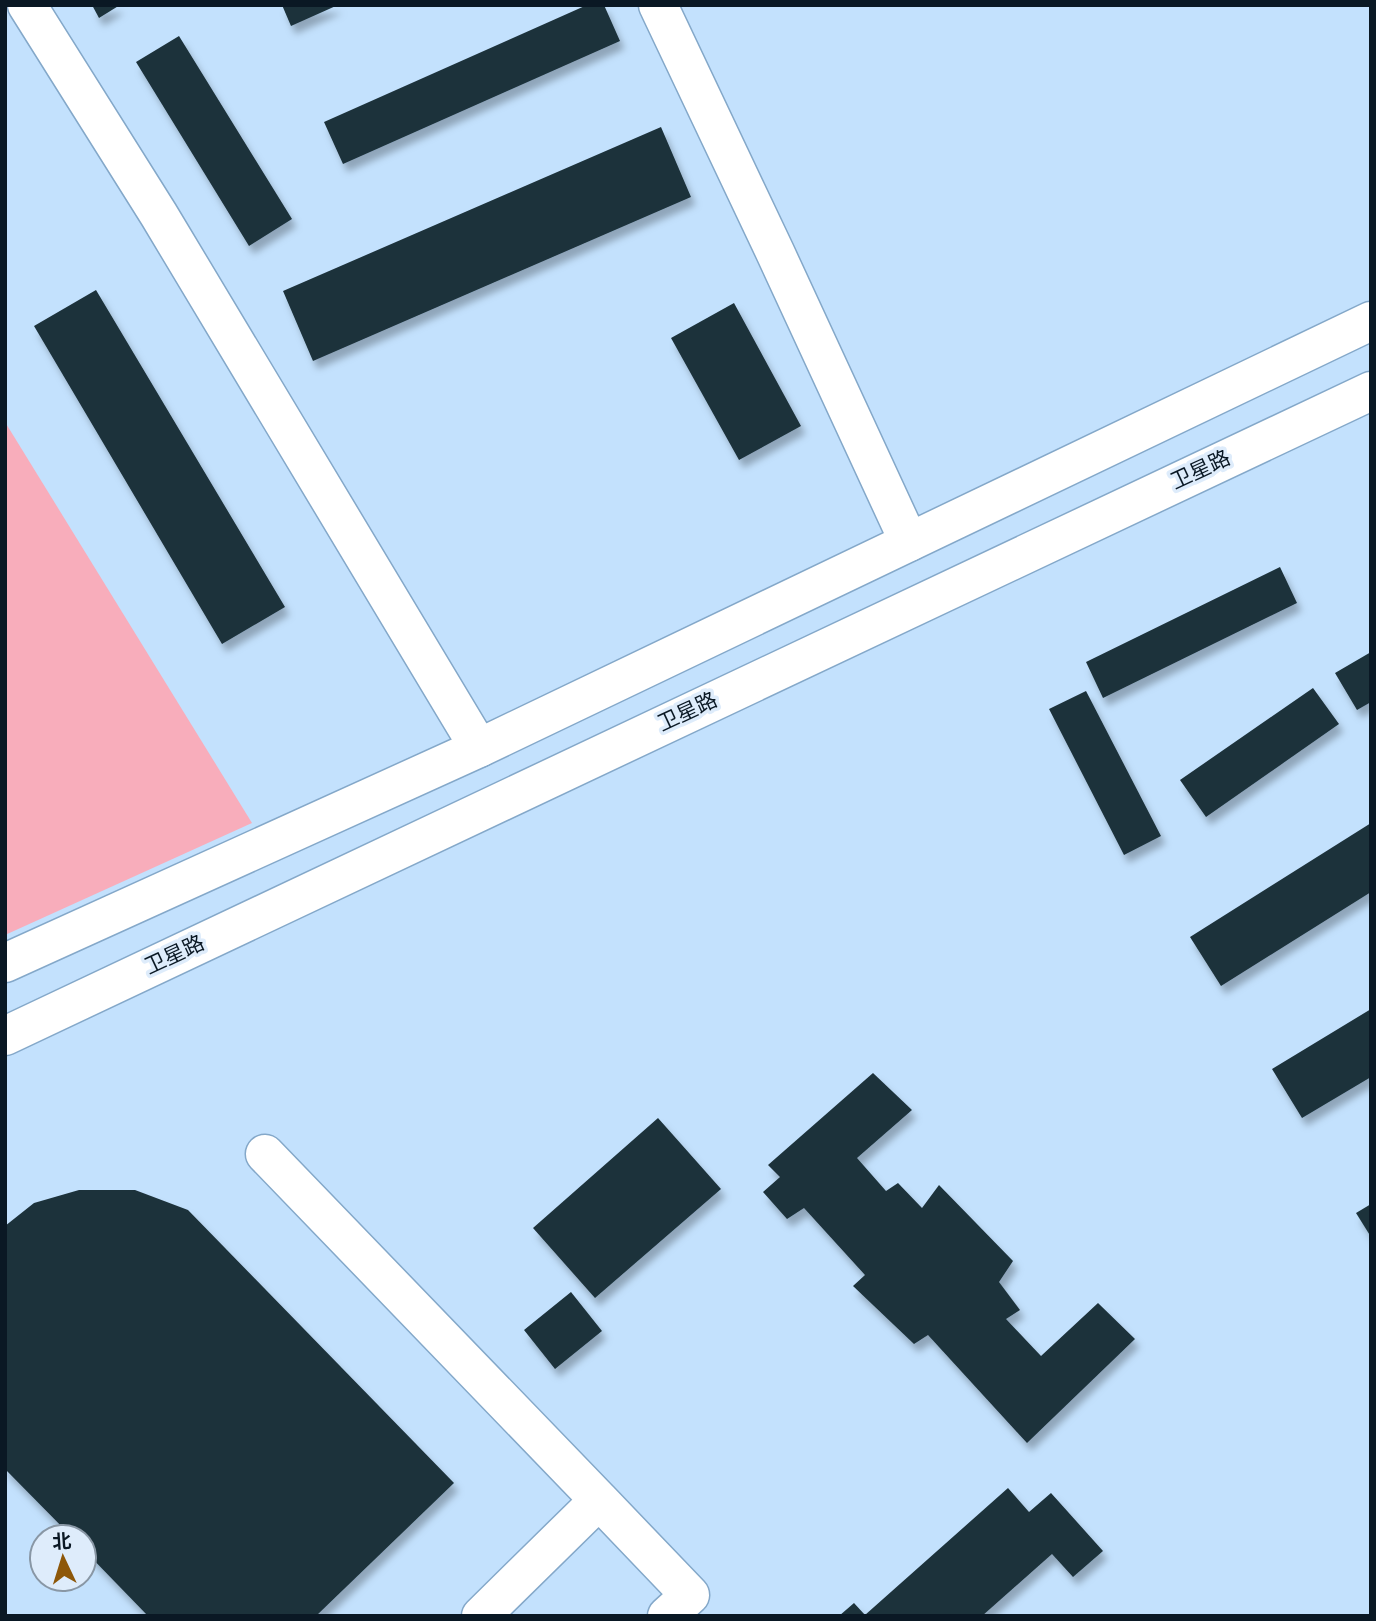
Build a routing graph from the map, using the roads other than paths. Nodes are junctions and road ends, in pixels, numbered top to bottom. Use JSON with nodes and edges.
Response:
{"nodes":[{"id":1,"x":27,"y":5,"type":"edge"},
{"id":2,"x":657,"y":5,"type":"edge"},
{"id":3,"x":1371,"y":321,"type":"edge"},
{"id":4,"x":1371,"y":391,"type":"edge"},
{"id":5,"x":909,"y":542,"type":"junction"},
{"id":6,"x":479,"y":748,"type":"junction"},
{"id":7,"x":5,"y":963,"type":"edge"},
{"id":8,"x":5,"y":1036,"type":"edge"},
{"id":9,"x":265,"y":1154,"type":"dead end"},
{"id":10,"x":600,"y":1500,"type":"junction"},
{"id":11,"x":689,"y":1609,"type":"edge"},
{"id":12,"x":481,"y":1616,"type":"edge"}],
"edges":[{"from":1,"to":6,"type":"main road"},
{"from":2,"to":5,"type":"main road"},
{"from":3,"to":5,"type":"main road"},
{"from":4,"to":8,"type":"main road","name":"卫星路"},
{"from":5,"to":6,"type":"main road"},
{"from":6,"to":7,"type":"main road"},
{"from":9,"to":10,"type":"main road"},
{"from":10,"to":11,"type":"main road"},
{"from":10,"to":12,"type":"main road"}]}
